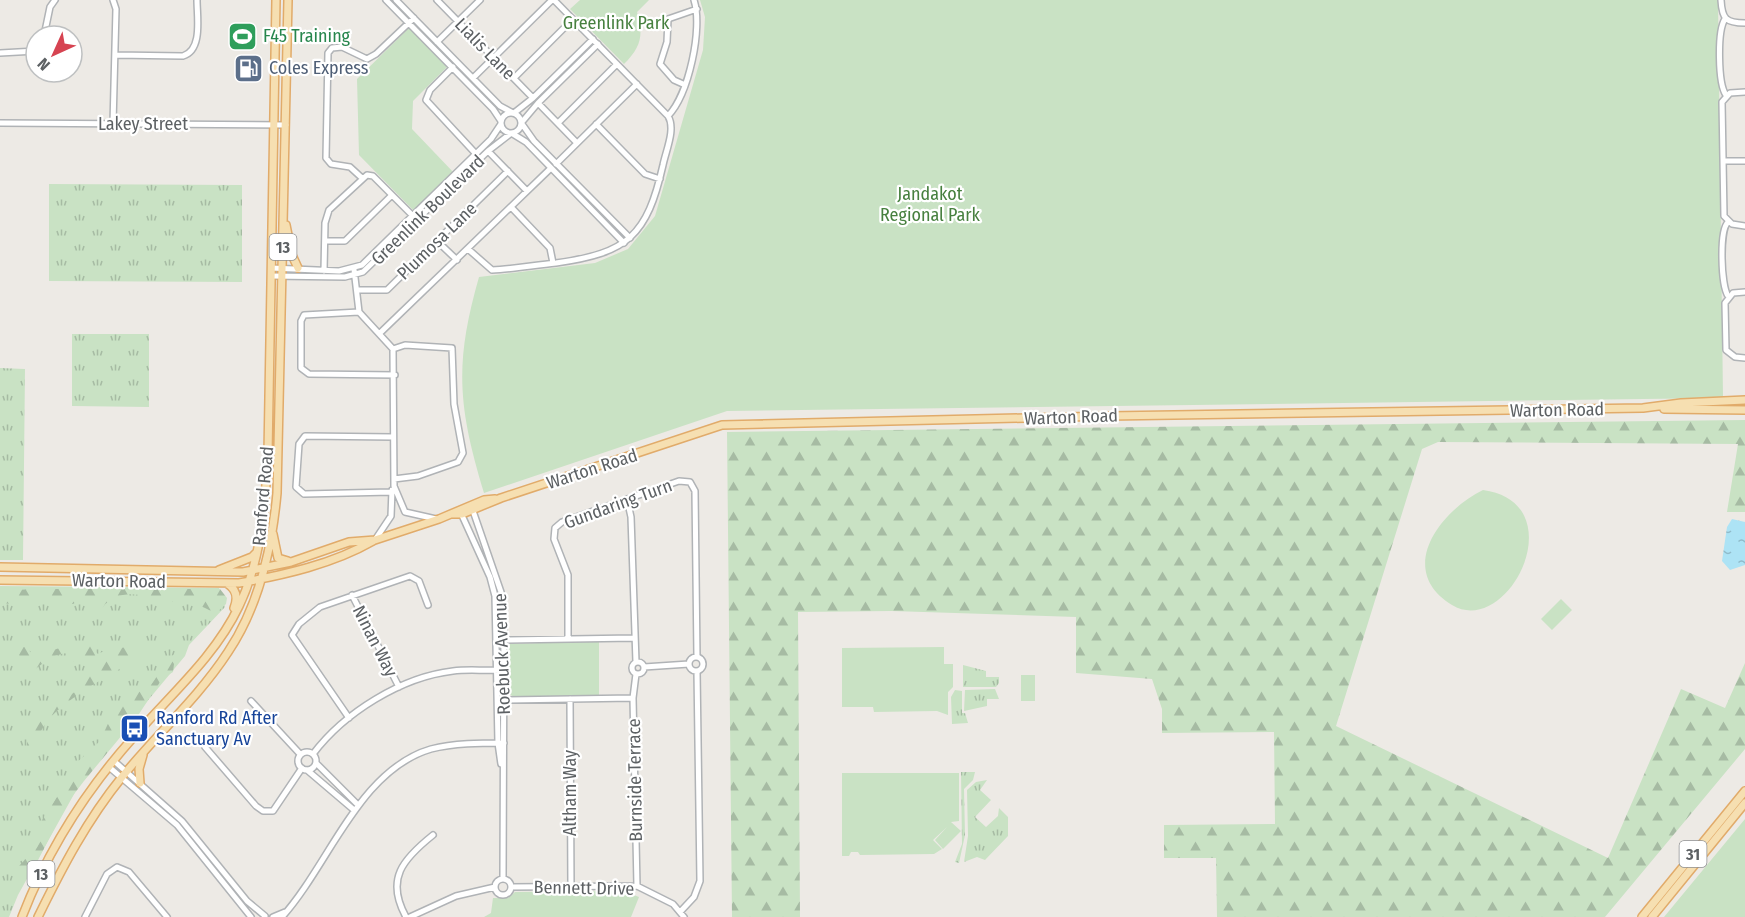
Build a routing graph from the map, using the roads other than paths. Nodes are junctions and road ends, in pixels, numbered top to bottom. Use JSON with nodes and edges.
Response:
{"nodes":[{"id":1,"x":55,"y":0,"type":"edge"},
{"id":2,"x":197,"y":0,"type":"edge"},
{"id":3,"x":276,"y":0,"type":"edge"},
{"id":4,"x":288,"y":0,"type":"edge"},
{"id":5,"x":387,"y":0,"type":"edge"},
{"id":6,"x":396,"y":0,"type":"edge"},
{"id":7,"x":406,"y":0,"type":"edge"},
{"id":8,"x":437,"y":0,"type":"edge"},
{"id":9,"x":480,"y":0,"type":"edge"},
{"id":10,"x":553,"y":0,"type":"edge"},
{"id":11,"x":694,"y":0,"type":"edge"},
{"id":12,"x":1721,"y":0,"type":"edge"},
{"id":13,"x":115,"y":1,"type":"edge"},
{"id":14,"x":399,"y":8,"type":"junction"},
{"id":15,"x":697,"y":9,"type":"junction"},
{"id":16,"x":573,"y":19,"type":"junction"},
{"id":17,"x":1725,"y":19,"type":"junction"},
{"id":18,"x":411,"y":20,"type":"junction"},
{"id":19,"x":458,"y":21,"type":"junction"},
{"id":20,"x":1745,"y":23,"type":"edge"},
{"id":21,"x":46,"y":24,"type":"edge"},
{"id":22,"x":593,"y":39,"type":"junction"},
{"id":23,"x":437,"y":42,"type":"junction"},
{"id":24,"x":598,"y":44,"type":"junction"},
{"id":25,"x":24,"y":52,"type":"edge"},
{"id":26,"x":0,"y":53,"type":"edge"},
{"id":27,"x":115,"y":56,"type":"junction"},
{"id":28,"x":494,"y":58,"type":"junction"},
{"id":29,"x":617,"y":64,"type":"junction"},
{"id":30,"x":453,"y":67,"type":"junction"},
{"id":31,"x":473,"y":78,"type":"junction"},
{"id":32,"x":514,"y":78,"type":"junction"},
{"id":33,"x":637,"y":84,"type":"junction"},
{"id":34,"x":683,"y":84,"type":"junction"},
{"id":35,"x":1745,"y":92,"type":"edge"},
{"id":36,"x":1726,"y":96,"type":"junction"},
{"id":37,"x":535,"y":100,"type":"junction"},
{"id":38,"x":513,"y":113,"type":"junction"},
{"id":39,"x":668,"y":116,"type":"junction"},
{"id":40,"x":0,"y":123,"type":"edge"},
{"id":41,"x":501,"y":123,"type":"junction"},
{"id":42,"x":522,"y":123,"type":"junction"},
{"id":43,"x":558,"y":123,"type":"junction"},
{"id":44,"x":113,"y":124,"type":"junction"},
{"id":45,"x":273,"y":124,"type":"junction"},
{"id":46,"x":286,"y":124,"type":"junction"},
{"id":47,"x":596,"y":124,"type":"junction"},
{"id":48,"x":511,"y":134,"type":"junction"},
{"id":49,"x":577,"y":143,"type":"junction"},
{"id":50,"x":488,"y":151,"type":"junction"},
{"id":51,"x":476,"y":154,"type":"junction"},
{"id":52,"x":1723,"y":161,"type":"junction"},
{"id":53,"x":1745,"y":161,"type":"edge"},
{"id":54,"x":553,"y":166,"type":"junction"},
{"id":55,"x":508,"y":171,"type":"junction"},
{"id":56,"x":364,"y":176,"type":"junction"},
{"id":57,"x":660,"y":179,"type":"junction"},
{"id":58,"x":527,"y":191,"type":"junction"},
{"id":59,"x":392,"y":195,"type":"junction"},
{"id":60,"x":511,"y":207,"type":"junction"},
{"id":61,"x":415,"y":218,"type":"junction"},
{"id":62,"x":284,"y":220,"type":"junction"},
{"id":63,"x":1728,"y":222,"type":"junction"},
{"id":64,"x":1745,"y":226,"type":"edge"},
{"id":65,"x":630,"y":238,"type":"junction"},
{"id":66,"x":325,"y":241,"type":"junction"},
{"id":67,"x":437,"y":241,"type":"junction"},
{"id":68,"x":624,"y":243,"type":"junction"},
{"id":69,"x":468,"y":249,"type":"junction"},
{"id":70,"x":457,"y":260,"type":"junction"},
{"id":71,"x":554,"y":263,"type":"junction"},
{"id":72,"x":298,"y":268,"type":"junction"},
{"id":73,"x":271,"y":272,"type":"junction"},
{"id":74,"x":283,"y":272,"type":"junction"},
{"id":75,"x":355,"y":272,"type":"junction"},
{"id":76,"x":324,"y":273,"type":"junction"},
{"id":77,"x":357,"y":290,"type":"junction"},
{"id":78,"x":1745,"y":292,"type":"edge"},
{"id":79,"x":1728,"y":296,"type":"junction"},
{"id":80,"x":359,"y":312,"type":"junction"},
{"id":81,"x":380,"y":333,"type":"junction"},
{"id":82,"x":393,"y":349,"type":"junction"},
{"id":83,"x":1745,"y":358,"type":"edge"},
{"id":84,"x":395,"y":375,"type":"junction"},
{"id":85,"x":1745,"y":400,"type":"edge"},
{"id":86,"x":1652,"y":407,"type":"junction"},
{"id":87,"x":1745,"y":410,"type":"edge"},
{"id":88,"x":280,"y":415,"type":"junction"},
{"id":89,"x":393,"y":438,"type":"junction"},
{"id":90,"x":268,"y":454,"type":"junction"},
{"id":91,"x":394,"y":482,"type":"junction"},
{"id":92,"x":391,"y":492,"type":"junction"},
{"id":93,"x":627,"y":500,"type":"junction"},
{"id":94,"x":472,"y":508,"type":"junction"},
{"id":95,"x":458,"y":513,"type":"junction"},
{"id":96,"x":439,"y":519,"type":"junction"},
{"id":97,"x":273,"y":532,"type":"junction"},
{"id":98,"x":375,"y":540,"type":"junction"},
{"id":99,"x":480,"y":544,"type":"junction"},
{"id":100,"x":258,"y":549,"type":"junction"},
{"id":101,"x":291,"y":562,"type":"junction"},
{"id":102,"x":0,"y":567,"type":"edge"},
{"id":103,"x":30,"y":567,"type":"junction"},
{"id":104,"x":264,"y":568,"type":"junction"},
{"id":105,"x":252,"y":570,"type":"junction"},
{"id":106,"x":213,"y":572,"type":"junction"},
{"id":107,"x":260,"y":579,"type":"junction"},
{"id":108,"x":0,"y":580,"type":"edge"},
{"id":109,"x":30,"y":580,"type":"junction"},
{"id":110,"x":249,"y":581,"type":"junction"},
{"id":111,"x":227,"y":583,"type":"junction"},
{"id":112,"x":496,"y":587,"type":"junction"},
{"id":113,"x":352,"y":595,"type":"junction"},
{"id":114,"x":428,"y":605,"type":"dead end"},
{"id":115,"x":231,"y":622,"type":"junction"},
{"id":116,"x":634,"y":638,"type":"junction"},
{"id":117,"x":568,"y":639,"type":"junction"},
{"id":118,"x":497,"y":640,"type":"junction"},
{"id":119,"x":504,"y":640,"type":"junction"},
{"id":120,"x":697,"y":657,"type":"junction"},
{"id":121,"x":636,"y":662,"type":"junction"},
{"id":122,"x":689,"y":664,"type":"junction"},
{"id":123,"x":644,"y":667,"type":"junction"},
{"id":124,"x":504,"y":669,"type":"junction"},
{"id":125,"x":497,"y":670,"type":"junction"},
{"id":126,"x":697,"y":671,"type":"junction"},
{"id":127,"x":636,"y":674,"type":"junction"},
{"id":128,"x":399,"y":687,"type":"junction"},
{"id":129,"x":633,"y":698,"type":"junction"},
{"id":130,"x":570,"y":699,"type":"junction"},
{"id":131,"x":501,"y":700,"type":"junction"},
{"id":132,"x":251,"y":701,"type":"dead end"},
{"id":133,"x":349,"y":718,"type":"junction"},
{"id":134,"x":501,"y":743,"type":"junction"},
{"id":135,"x":205,"y":747,"type":"dead end"},
{"id":136,"x":146,"y":750,"type":"junction"},
{"id":137,"x":300,"y":754,"type":"junction"},
{"id":138,"x":313,"y":754,"type":"junction"},
{"id":139,"x":316,"y":763,"type":"junction"},
{"id":140,"x":111,"y":764,"type":"junction"},
{"id":141,"x":304,"y":769,"type":"junction"},
{"id":142,"x":124,"y":774,"type":"junction"},
{"id":143,"x":140,"y":783,"type":"junction"},
{"id":144,"x":1745,"y":791,"type":"edge"},
{"id":145,"x":1745,"y":803,"type":"edge"},
{"id":146,"x":358,"y":805,"type":"junction"},
{"id":147,"x":169,"y":808,"type":"junction"},
{"id":148,"x":354,"y":810,"type":"junction"},
{"id":149,"x":165,"y":814,"type":"junction"},
{"id":150,"x":433,"y":835,"type":"dead end"},
{"id":151,"x":202,"y":845,"type":"junction"},
{"id":152,"x":196,"y":849,"type":"junction"},
{"id":153,"x":503,"y":879,"type":"junction"},
{"id":154,"x":637,"y":886,"type":"junction"},
{"id":155,"x":495,"y":887,"type":"junction"},
{"id":156,"x":512,"y":887,"type":"junction"},
{"id":157,"x":571,"y":888,"type":"junction"},
{"id":158,"x":235,"y":891,"type":"junction"},
{"id":159,"x":289,"y":910,"type":"junction"},
{"id":160,"x":682,"y":915,"type":"edge"},
{"id":161,"x":21,"y":917,"type":"edge"},
{"id":162,"x":38,"y":917,"type":"edge"},
{"id":163,"x":85,"y":917,"type":"edge"},
{"id":164,"x":167,"y":917,"type":"edge"},
{"id":165,"x":251,"y":917,"type":"edge"},
{"id":166,"x":265,"y":917,"type":"edge"},
{"id":167,"x":273,"y":917,"type":"edge"},
{"id":168,"x":282,"y":917,"type":"edge"},
{"id":169,"x":408,"y":917,"type":"edge"},
{"id":170,"x":1642,"y":917,"type":"edge"},
{"id":171,"x":1652,"y":917,"type":"edge"}],
"edges":[{"from":1,"to":21,"type":"street"},
{"from":2,"to":27,"type":"street"},
{"from":3,"to":45,"type":"main road","name":"Ranford Road","number":"13"},
{"from":4,"to":46,"type":"main road","name":"Ranford Road","number":"13"},
{"from":5,"to":14,"type":"street"},
{"from":6,"to":14,"type":"street"},
{"from":7,"to":14,"type":"street"},
{"from":8,"to":19,"type":"street","name":"Lialis Lane"},
{"from":9,"to":19,"type":"street"},
{"from":10,"to":16,"type":"street"},
{"from":10,"to":28,"type":"street"},
{"from":11,"to":15,"type":"street"},
{"from":12,"to":17,"type":"street"},
{"from":13,"to":27,"type":"street"},
{"from":14,"to":18,"type":"street"},
{"from":15,"to":34,"type":"street"},
{"from":15,"to":34,"type":"street"},
{"from":16,"to":22,"type":"street"},
{"from":16,"to":32,"type":"street"},
{"from":17,"to":20,"type":"street"},
{"from":17,"to":36,"type":"street"},
{"from":18,"to":23,"type":"street"},
{"from":18,"to":30,"type":"street"},
{"from":18,"to":56,"type":"street"},
{"from":19,"to":23,"type":"street"},
{"from":19,"to":28,"type":"street","name":"Lialis Lane"},
{"from":22,"to":24,"type":"street"},
{"from":22,"to":37,"type":"street","name":"Greenlink Boulevard"},
{"from":23,"to":31,"type":"street"},
{"from":24,"to":29,"type":"street"},
{"from":24,"to":37,"type":"street","name":"Greenlink Boulevard"},
{"from":25,"to":26,"type":"street"},
{"from":27,"to":44,"type":"street"},
{"from":28,"to":31,"type":"street"},
{"from":28,"to":32,"type":"street","name":"Lialis Lane"},
{"from":29,"to":33,"type":"street"},
{"from":29,"to":43,"type":"street"},
{"from":30,"to":41,"type":"street"},
{"from":30,"to":51,"type":"street"},
{"from":31,"to":38,"type":"street"},
{"from":32,"to":37,"type":"street","name":"Lialis Lane"},
{"from":33,"to":39,"type":"street"},
{"from":33,"to":47,"type":"street"},
{"from":34,"to":39,"type":"street"},
{"from":35,"to":36,"type":"street"},
{"from":36,"to":52,"type":"street"},
{"from":37,"to":38,"type":"street","name":"Greenlink Boulevard"},
{"from":37,"to":42,"type":"street","name":"Greenlink Boulevard"},
{"from":37,"to":43,"type":"street","name":"Lialis Lane"},
{"from":38,"to":41,"type":"street","name":"Greenlink Boulevard"},
{"from":38,"to":42,"type":"street"},
{"from":39,"to":57,"type":"street"},
{"from":40,"to":44,"type":"street","name":"Lakey Street"},
{"from":41,"to":48,"type":"street"},
{"from":41,"to":51,"type":"street","name":"Greenlink Boulevard"},
{"from":42,"to":48,"type":"street","name":"Greenlink Boulevard"},
{"from":42,"to":54,"type":"street"},
{"from":43,"to":49,"type":"street","name":"Lialis Lane"},
{"from":44,"to":45,"type":"street","name":"Lakey Street"},
{"from":45,"to":46,"type":"street","name":"Lakey Street"},
{"from":45,"to":73,"type":"main road","name":"Ranford Road","number":"13"},
{"from":46,"to":62,"type":"main road","name":"Ranford Road","number":"13"},
{"from":47,"to":49,"type":"street"},
{"from":47,"to":57,"type":"street"},
{"from":48,"to":50,"type":"street","name":"Greenlink Boulevard"},
{"from":48,"to":54,"type":"street"},
{"from":49,"to":54,"type":"street"},
{"from":50,"to":55,"type":"street"},
{"from":50,"to":61,"type":"street","name":"Greenlink Boulevard"},
{"from":51,"to":61,"type":"street","name":"Greenlink Boulevard"},
{"from":52,"to":53,"type":"street"},
{"from":52,"to":63,"type":"street"},
{"from":54,"to":58,"type":"street"},
{"from":54,"to":65,"type":"street"},
{"from":54,"to":68,"type":"street"},
{"from":55,"to":58,"type":"street"},
{"from":55,"to":67,"type":"street","name":"Plumosa Lane"},
{"from":56,"to":59,"type":"street"},
{"from":56,"to":66,"type":"street"},
{"from":57,"to":65,"type":"street"},
{"from":58,"to":60,"type":"street"},
{"from":59,"to":61,"type":"street"},
{"from":59,"to":66,"type":"street"},
{"from":60,"to":69,"type":"street"},
{"from":60,"to":71,"type":"street"},
{"from":61,"to":75,"type":"street","name":"Greenlink Boulevard"},
{"from":62,"to":72,"type":"main road"},
{"from":62,"to":74,"type":"main road","name":"Ranford Road","number":"13"},
{"from":63,"to":64,"type":"street"},
{"from":63,"to":79,"type":"street"},
{"from":65,"to":68,"type":"street"},
{"from":66,"to":76,"type":"street"},
{"from":67,"to":70,"type":"street"},
{"from":67,"to":77,"type":"street","name":"Plumosa Lane"},
{"from":68,"to":71,"type":"street"},
{"from":69,"to":70,"type":"street"},
{"from":69,"to":71,"type":"street"},
{"from":70,"to":81,"type":"street"},
{"from":72,"to":74,"type":"street","name":"Greenlink Boulevard"},
{"from":72,"to":76,"type":"street","name":"Greenlink Boulevard"},
{"from":73,"to":74,"type":"street","name":"Greenlink Boulevard"},
{"from":73,"to":90,"type":"main road","name":"Ranford Road","number":"13"},
{"from":74,"to":76,"type":"street","name":"Greenlink Boulevard"},
{"from":74,"to":88,"type":"main road","name":"Ranford Road","number":"13"},
{"from":75,"to":76,"type":"street","name":"Greenlink Boulevard"},
{"from":75,"to":77,"type":"street"},
{"from":77,"to":80,"type":"street"},
{"from":78,"to":79,"type":"street"},
{"from":79,"to":83,"type":"street"},
{"from":80,"to":81,"type":"street"},
{"from":80,"to":84,"type":"street"},
{"from":81,"to":82,"type":"street"},
{"from":82,"to":84,"type":"street"},
{"from":82,"to":91,"type":"street"},
{"from":84,"to":89,"type":"street"},
{"from":85,"to":86,"type":"main road","name":"Warton Road"},
{"from":86,"to":87,"type":"main road","name":"Warton Road"},
{"from":86,"to":94,"type":"main road","name":"Warton Road"},
{"from":88,"to":90,"type":"main road"},
{"from":88,"to":97,"type":"main road","name":"Ranford Road","number":"13"},
{"from":89,"to":91,"type":"street"},
{"from":89,"to":92,"type":"street"},
{"from":90,"to":100,"type":"main road","name":"Ranford Road","number":"13"},
{"from":91,"to":92,"type":"street"},
{"from":91,"to":96,"type":"street"},
{"from":92,"to":98,"type":"street"},
{"from":93,"to":116,"type":"street","name":"Burnside Terrace"},
{"from":93,"to":117,"type":"street","name":"Gundaring Turn"},
{"from":93,"to":120,"type":"street","name":"Gundaring Turn"},
{"from":94,"to":95,"type":"main road","name":"Warton Road"},
{"from":94,"to":99,"type":"street","name":"Roebuck Avenue"},
{"from":95,"to":96,"type":"main road","name":"Warton Road"},
{"from":95,"to":99,"type":"street","name":"Roebuck Avenue"},
{"from":96,"to":98,"type":"main road","name":"Warton Road"},
{"from":97,"to":101,"type":"main road"},
{"from":97,"to":104,"type":"main road","name":"Ranford Road","number":"13"},
{"from":98,"to":101,"type":"main road","name":"Warton Road"},
{"from":98,"to":107,"type":"main road","name":"Warton Road"},
{"from":99,"to":112,"type":"street","name":"Roebuck Avenue"},
{"from":100,"to":105,"type":"main road","name":"Ranford Road","number":"13"},
{"from":100,"to":106,"type":"main road"},
{"from":101,"to":104,"type":"main road","name":"Warton Road"},
{"from":102,"to":103,"type":"main road","name":"Warton Road"},
{"from":103,"to":106,"type":"main road","name":"Warton Road"},
{"from":103,"to":109,"type":"main road"},
{"from":104,"to":105,"type":"main road","name":"Warton Road"},
{"from":104,"to":107,"type":"main road","name":"Ranford Road","number":"13"},
{"from":105,"to":106,"type":"main road","name":"Warton Road"},
{"from":105,"to":110,"type":"main road","name":"Ranford Road","number":"13"},
{"from":107,"to":110,"type":"main road","name":"Warton Road"},
{"from":107,"to":136,"type":"main road","name":"Ranford Road","number":"13"},
{"from":108,"to":109,"type":"main road","name":"Warton Road"},
{"from":109,"to":111,"type":"main road","name":"Warton Road"},
{"from":110,"to":111,"type":"main road","name":"Warton Road"},
{"from":110,"to":115,"type":"main road","name":"Ranford Road","number":"13"},
{"from":111,"to":115,"type":"main road"},
{"from":112,"to":118,"type":"street","name":"Roebuck Avenue"},
{"from":112,"to":119,"type":"street","name":"Roebuck Avenue"},
{"from":113,"to":114,"type":"street"},
{"from":113,"to":128,"type":"street","name":"Ninan Way"},
{"from":113,"to":133,"type":"street"},
{"from":115,"to":140,"type":"main road","name":"Ranford Road","number":"13"},
{"from":116,"to":117,"type":"street"},
{"from":116,"to":121,"type":"street","name":"Burnside Terrace"},
{"from":117,"to":119,"type":"street"},
{"from":118,"to":119,"type":"street"},
{"from":118,"to":125,"type":"street","name":"Roebuck Avenue"},
{"from":119,"to":124,"type":"street","name":"Roebuck Avenue"},
{"from":120,"to":122,"type":"street"},
{"from":120,"to":126,"type":"street","name":"Gundaring Turn"},
{"from":121,"to":123,"type":"street"},
{"from":121,"to":127,"type":"street","name":"Burnside Terrace"},
{"from":122,"to":123,"type":"street"},
{"from":122,"to":126,"type":"street"},
{"from":123,"to":127,"type":"street"},
{"from":124,"to":125,"type":"street"},
{"from":124,"to":131,"type":"street","name":"Roebuck Avenue"},
{"from":125,"to":128,"type":"street"},
{"from":125,"to":131,"type":"street","name":"Roebuck Avenue"},
{"from":126,"to":160,"type":"street","name":"Gundaring Turn"},
{"from":127,"to":129,"type":"street","name":"Burnside Terrace"},
{"from":128,"to":133,"type":"street"},
{"from":129,"to":130,"type":"street"},
{"from":129,"to":154,"type":"street","name":"Burnside Terrace"},
{"from":130,"to":131,"type":"street"},
{"from":130,"to":157,"type":"street","name":"Altham Way"},
{"from":131,"to":134,"type":"street","name":"Roebuck Avenue"},
{"from":132,"to":137,"type":"street"},
{"from":133,"to":138,"type":"street"},
{"from":134,"to":146,"type":"street"},
{"from":134,"to":153,"type":"street","name":"Roebuck Avenue"},
{"from":135,"to":141,"type":"street"},
{"from":136,"to":142,"type":"main road","name":"Ranford Road","number":"13"},
{"from":136,"to":143,"type":"main road"},
{"from":137,"to":138,"type":"street"},
{"from":137,"to":141,"type":"street"},
{"from":138,"to":139,"type":"street"},
{"from":139,"to":141,"type":"street"},
{"from":139,"to":146,"type":"street"},
{"from":140,"to":142,"type":"street"},
{"from":140,"to":161,"type":"main road","name":"Ranford Road","number":"13"},
{"from":141,"to":148,"type":"street"},
{"from":142,"to":143,"type":"street"},
{"from":142,"to":149,"type":"street"},
{"from":142,"to":162,"type":"main road","name":"Ranford Road","number":"13"},
{"from":143,"to":147,"type":"street"},
{"from":144,"to":170,"type":"main road","number":"31"},
{"from":145,"to":171,"type":"main road","number":"31"},
{"from":146,"to":148,"type":"street"},
{"from":147,"to":149,"type":"street"},
{"from":147,"to":151,"type":"street"},
{"from":148,"to":159,"type":"street"},
{"from":149,"to":152,"type":"street"},
{"from":150,"to":169,"type":"street"},
{"from":151,"to":152,"type":"street"},
{"from":151,"to":158,"type":"street"},
{"from":152,"to":158,"type":"street"},
{"from":153,"to":155,"type":"street"},
{"from":153,"to":156,"type":"street","name":"Bennett Drive"},
{"from":154,"to":157,"type":"street","name":"Bennett Drive"},
{"from":154,"to":160,"type":"street","name":"Bennett Drive"},
{"from":155,"to":156,"type":"street","name":"Bennett Drive"},
{"from":155,"to":169,"type":"street","name":"Bennett Drive"},
{"from":156,"to":157,"type":"street","name":"Bennett Drive"},
{"from":158,"to":165,"type":"street"},
{"from":158,"to":166,"type":"street"},
{"from":159,"to":167,"type":"street"},
{"from":159,"to":168,"type":"street"},
{"from":163,"to":164,"type":"street"}]}
